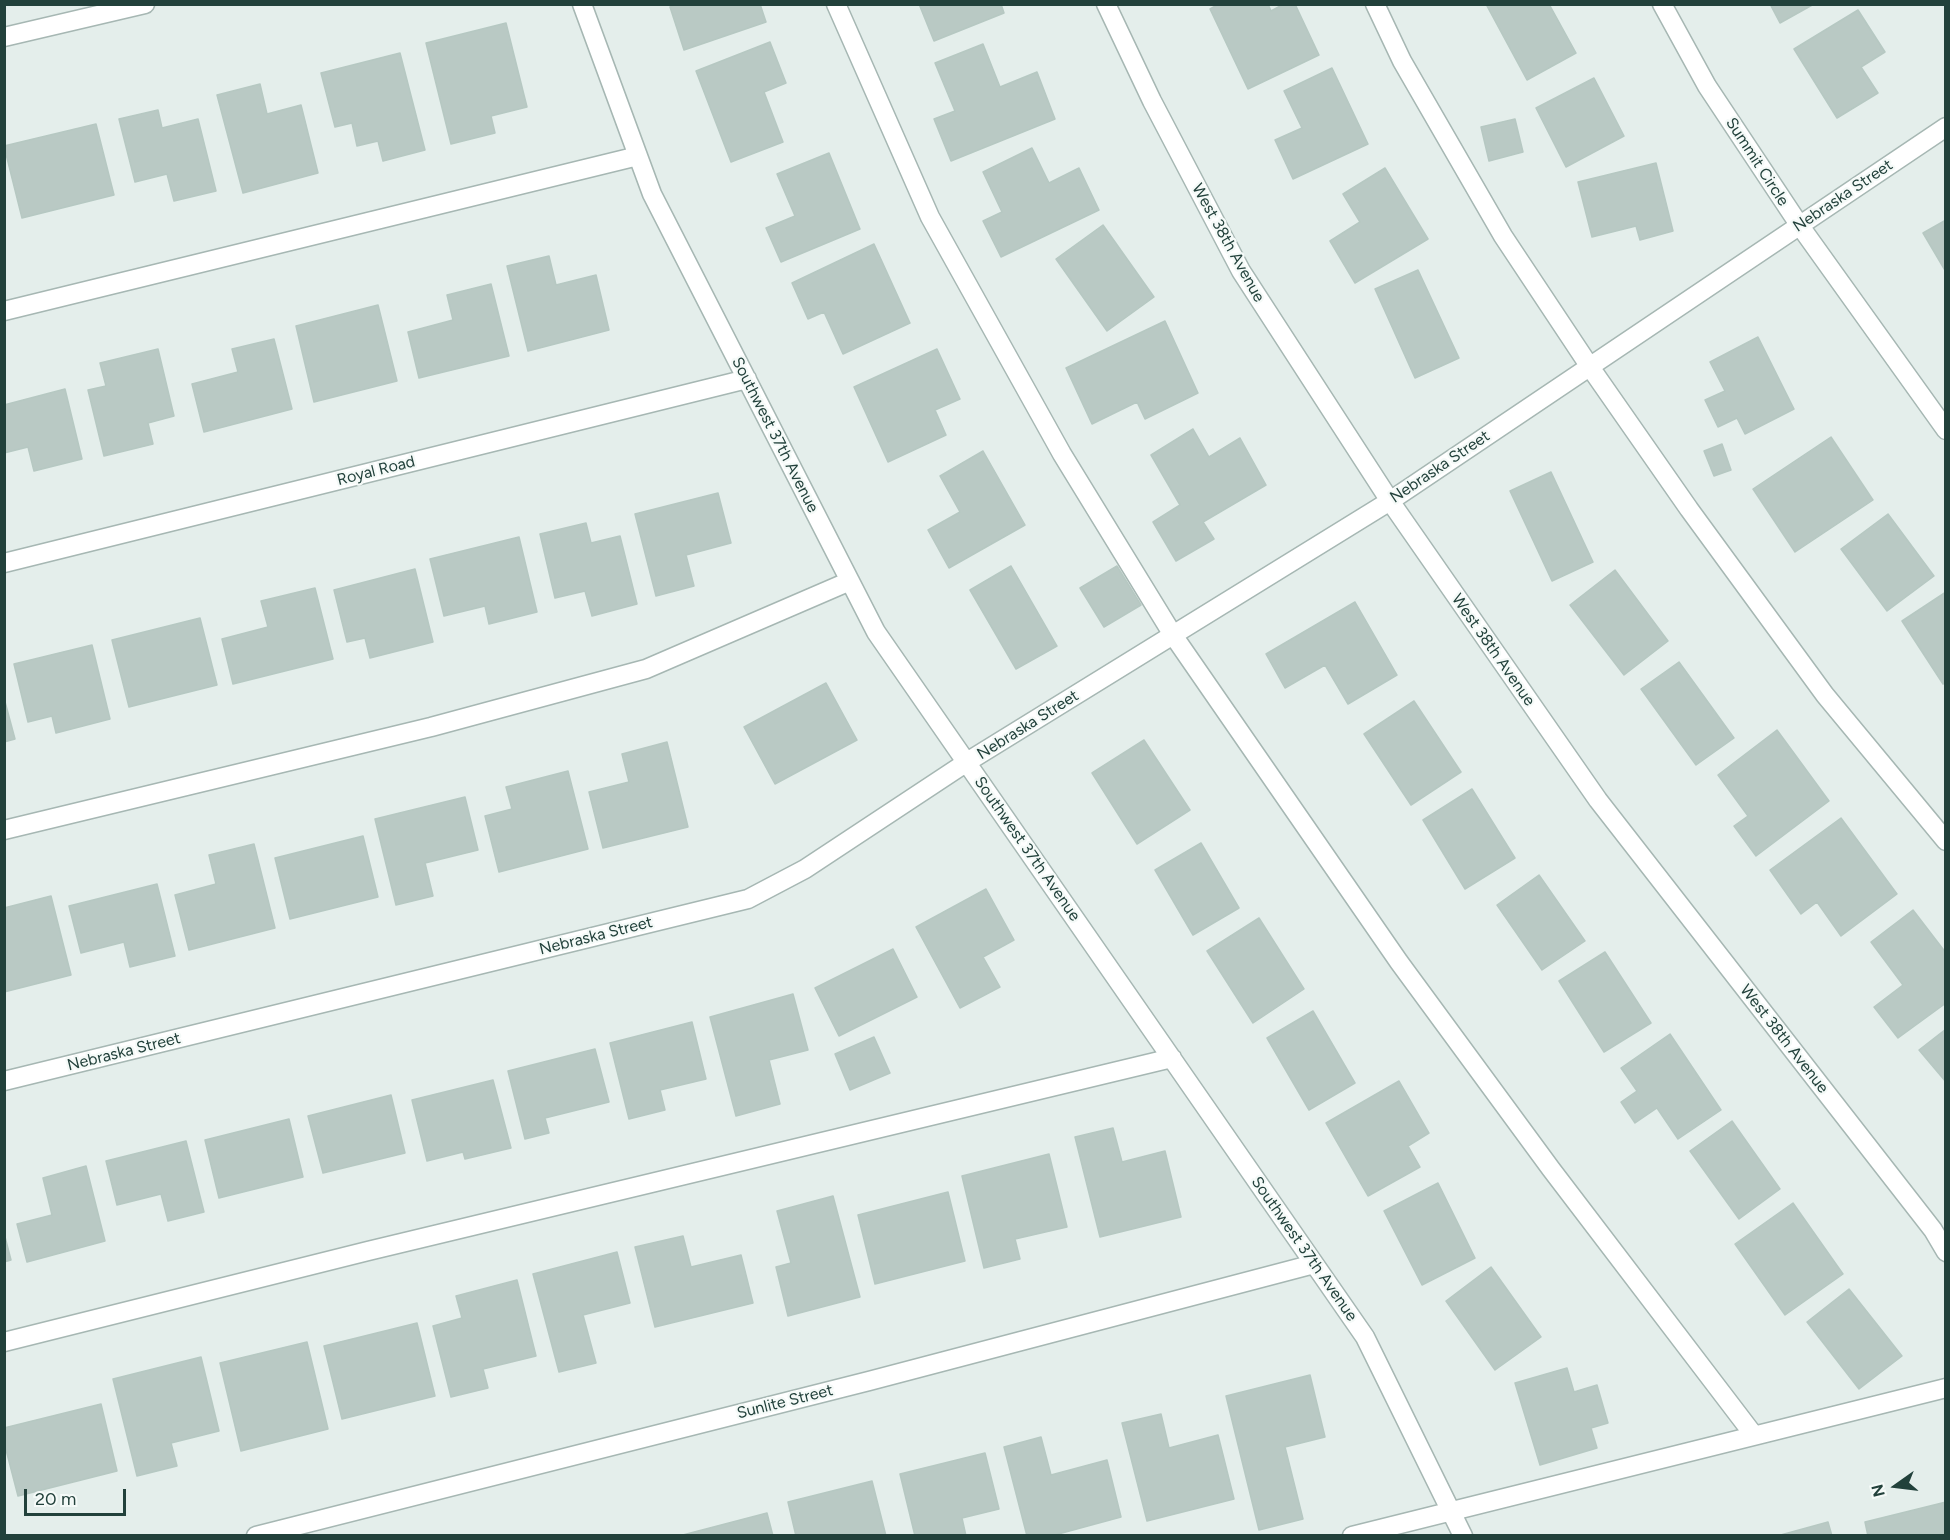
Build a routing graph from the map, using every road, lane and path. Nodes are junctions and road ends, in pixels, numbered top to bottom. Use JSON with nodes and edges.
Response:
{"nodes":[{"id":1,"x":145,"y":4,"type":"edge"},
{"id":2,"x":582,"y":4,"type":"edge"},
{"id":3,"x":836,"y":4,"type":"edge"},
{"id":4,"x":1106,"y":4,"type":"edge"},
{"id":5,"x":1375,"y":4,"type":"edge"},
{"id":6,"x":1662,"y":4,"type":"edge"},
{"id":7,"x":4,"y":37,"type":"edge"},
{"id":8,"x":1946,"y":127,"type":"edge"},
{"id":9,"x":638,"y":156,"type":"junction"},
{"id":10,"x":1800,"y":226,"type":"junction"},
{"id":11,"x":4,"y":312,"type":"edge"},
{"id":12,"x":1590,"y":367,"type":"junction"},
{"id":13,"x":747,"y":379,"type":"junction"},
{"id":14,"x":1946,"y":430,"type":"edge"},
{"id":15,"x":1390,"y":501,"type":"junction"},
{"id":16,"x":4,"y":563,"type":"edge"},
{"id":17,"x":850,"y":581,"type":"junction"},
{"id":18,"x":1173,"y":635,"type":"junction"},
{"id":19,"x":967,"y":762,"type":"junction"},
{"id":20,"x":4,"y":831,"type":"edge"},
{"id":21,"x":1946,"y":841,"type":"edge"},
{"id":22,"x":1172,"y":1058,"type":"junction"},
{"id":23,"x":4,"y":1081,"type":"edge"},
{"id":24,"x":1946,"y":1252,"type":"edge"},
{"id":25,"x":1314,"y":1264,"type":"junction"},
{"id":26,"x":4,"y":1342,"type":"edge"},
{"id":27,"x":1946,"y":1388,"type":"edge"},
{"id":28,"x":1753,"y":1434,"type":"junction"},
{"id":29,"x":1451,"y":1510,"type":"junction"},
{"id":30,"x":256,"y":1536,"type":"edge"},
{"id":31,"x":1352,"y":1536,"type":"edge"},
{"id":32,"x":1463,"y":1536,"type":"edge"}],
"edges":[{"from":1,"to":7,"type":"street"},
{"from":2,"to":9,"type":"street","name":"Southwest 37th Avenue"},
{"from":3,"to":18,"type":"street"},
{"from":4,"to":15,"type":"street","name":"West 38th Avenue"},
{"from":5,"to":12,"type":"street"},
{"from":6,"to":10,"type":"street","name":"Summit Circle"},
{"from":8,"to":10,"type":"street","name":"Nebraska Street"},
{"from":9,"to":11,"type":"street"},
{"from":9,"to":13,"type":"street","name":"Southwest 37th Avenue"},
{"from":10,"to":12,"type":"street","name":"Nebraska Street"},
{"from":10,"to":14,"type":"street","name":"Summit Circle"},
{"from":12,"to":15,"type":"street","name":"Nebraska Street"},
{"from":12,"to":21,"type":"street"},
{"from":13,"to":16,"type":"street","name":"Royal Road"},
{"from":13,"to":17,"type":"street","name":"Southwest 37th Avenue"},
{"from":15,"to":18,"type":"street","name":"Nebraska Street"},
{"from":15,"to":24,"type":"street","name":"West 38th Avenue"},
{"from":17,"to":19,"type":"street","name":"Southwest 37th Avenue"},
{"from":17,"to":20,"type":"street"},
{"from":18,"to":19,"type":"street","name":"Nebraska Street"},
{"from":18,"to":28,"type":"street"},
{"from":19,"to":22,"type":"street","name":"Southwest 37th Avenue"},
{"from":19,"to":23,"type":"street","name":"Nebraska Street"},
{"from":22,"to":25,"type":"street","name":"Southwest 37th Avenue"},
{"from":22,"to":26,"type":"street"},
{"from":25,"to":29,"type":"street","name":"Southwest 37th Avenue"},
{"from":25,"to":30,"type":"street","name":"Sunlite Street"},
{"from":27,"to":28,"type":"street"},
{"from":28,"to":29,"type":"street"},
{"from":29,"to":31,"type":"street"},
{"from":29,"to":32,"type":"street","name":"Southwest 37th Avenue"}]}
